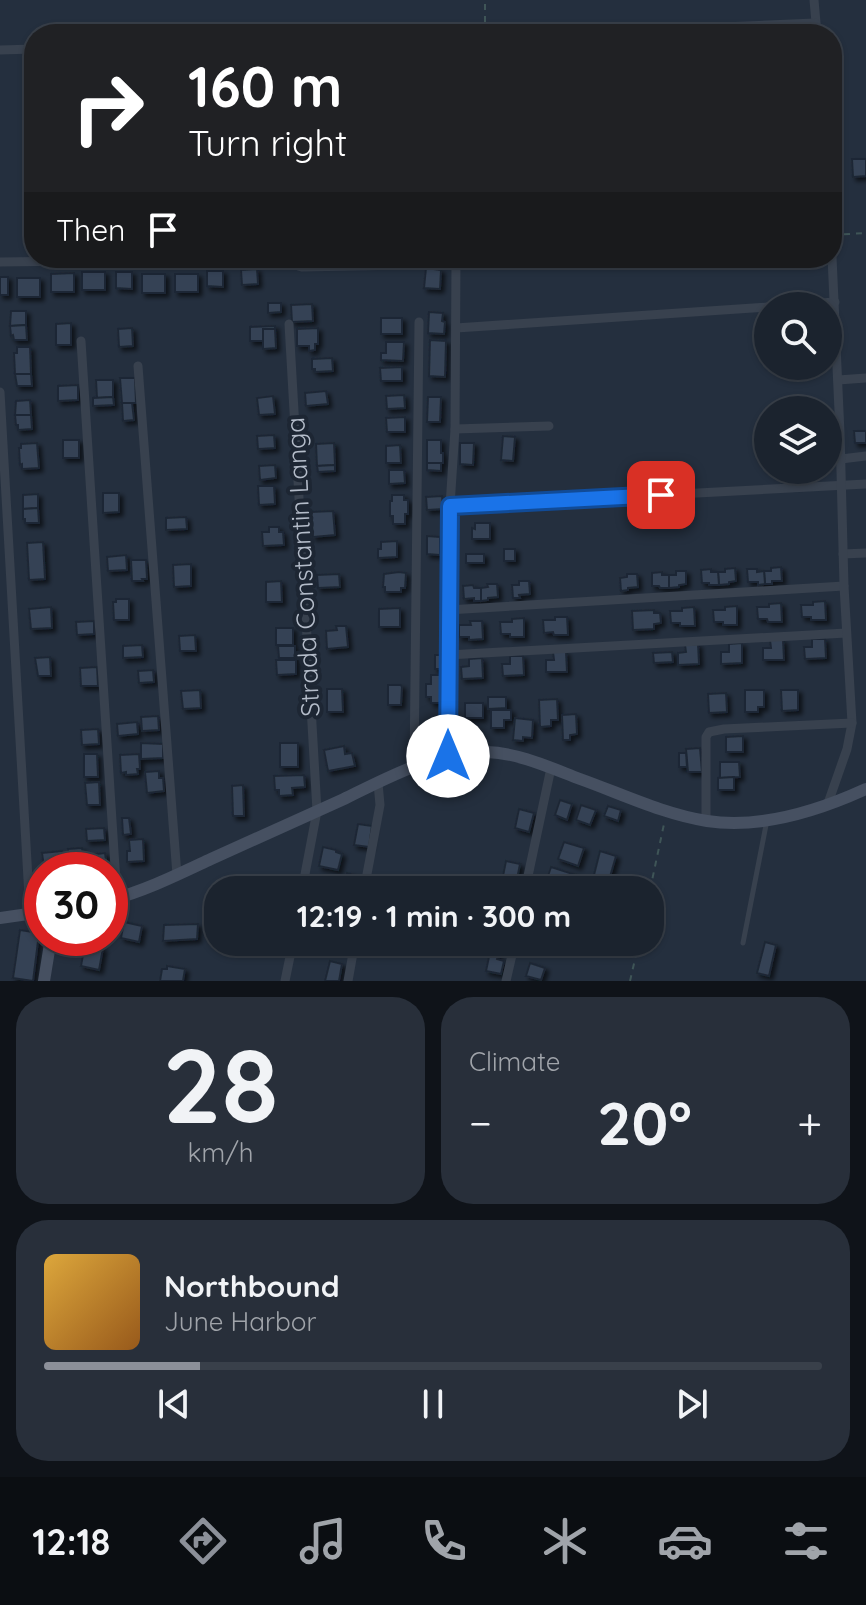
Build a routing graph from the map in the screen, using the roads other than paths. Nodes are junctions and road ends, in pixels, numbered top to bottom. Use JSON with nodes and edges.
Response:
{"nodes":[{"id":1,"x":814,"y":0,"type":"edge"},
{"id":2,"x":815,"y":23,"type":"joint"},
{"id":3,"x":792,"y":24,"type":"edge"},
{"id":4,"x":24,"y":49,"type":"edge"},
{"id":5,"x":0,"y":50,"type":"edge"},
{"id":6,"x":0,"y":262,"type":"edge"},
{"id":7,"x":24,"y":262,"type":"edge"},
{"id":8,"x":456,"y":268,"type":"edge"},
{"id":9,"x":833,"y":268,"type":"edge"},
{"id":10,"x":834,"y":292,"type":"edge"},
{"id":11,"x":754,"y":308,"type":"edge"},
{"id":12,"x":419,"y":322,"type":"dead end"},
{"id":13,"x":289,"y":324,"type":"dead end"},
{"id":14,"x":456,"y":328,"type":"junction"},
{"id":15,"x":81,"y":341,"type":"dead end"},
{"id":16,"x":138,"y":366,"type":"dead end"},
{"id":17,"x":866,"y":378,"type":"edge"},
{"id":18,"x":838,"y":380,"type":"edge"},
{"id":19,"x":842,"y":380,"type":"edge"},
{"id":20,"x":0,"y":392,"type":"edge"},
{"id":21,"x":839,"y":396,"type":"edge"},
{"id":22,"x":549,"y":426,"type":"dead end"},
{"id":23,"x":455,"y":429,"type":"junction"},
{"id":24,"x":866,"y":456,"type":"edge"},
{"id":25,"x":842,"y":459,"type":"edge"},
{"id":26,"x":866,"y":484,"type":"edge"},
{"id":27,"x":841,"y":485,"type":"junction"},
{"id":28,"x":450,"y":506,"type":"junction"},
{"id":29,"x":866,"y":553,"type":"edge"},
{"id":30,"x":843,"y":554,"type":"junction"},
{"id":31,"x":844,"y":586,"type":"junction"},
{"id":32,"x":448,"y":610,"type":"junction"},
{"id":33,"x":846,"y":633,"type":"junction"},
{"id":34,"x":448,"y":655,"type":"junction"},
{"id":35,"x":852,"y":723,"type":"junction"},
{"id":36,"x":448,"y":756,"type":"junction"},
{"id":37,"x":414,"y":767,"type":"junction"},
{"id":38,"x":551,"y":768,"type":"junction"},
{"id":39,"x":378,"y":783,"type":"junction"},
{"id":40,"x":866,"y":789,"type":"edge"},
{"id":41,"x":827,"y":806,"type":"junction"},
{"id":42,"x":317,"y":811,"type":"junction"},
{"id":43,"x":767,"y":819,"type":"junction"},
{"id":44,"x":706,"y":821,"type":"junction"},
{"id":45,"x":32,"y":852,"type":"edge"},
{"id":46,"x":111,"y":852,"type":"edge"},
{"id":47,"x":177,"y":875,"type":"junction"},
{"id":48,"x":305,"y":876,"type":"edge"},
{"id":49,"x":367,"y":876,"type":"edge"},
{"id":50,"x":528,"y":876,"type":"edge"},
{"id":51,"x":128,"y":894,"type":"edge"},
{"id":52,"x":24,"y":915,"type":"edge"},
{"id":53,"x":0,"y":918,"type":"edge"},
{"id":54,"x":743,"y":943,"type":"dead end"},
{"id":55,"x":48,"y":956,"type":"edge"},
{"id":56,"x":290,"y":956,"type":"edge"},
{"id":57,"x":352,"y":956,"type":"edge"},
{"id":58,"x":512,"y":956,"type":"edge"},
{"id":59,"x":44,"y":981,"type":"edge"},
{"id":60,"x":285,"y":981,"type":"edge"},
{"id":61,"x":348,"y":981,"type":"edge"},
{"id":62,"x":506,"y":981,"type":"edge"}],
"edges":[{"from":1,"to":2,"type":"street"},
{"from":2,"to":3,"type":"street"},
{"from":4,"to":5,"type":"street"},
{"from":6,"to":7,"type":"street"},
{"from":8,"to":14,"type":"street"},
{"from":9,"to":10,"type":"street"},
{"from":11,"to":14,"type":"street"},
{"from":12,"to":37,"type":"street"},
{"from":13,"to":42,"type":"street","name":"Strada Constantin Langa"},
{"from":14,"to":23,"type":"street"},
{"from":15,"to":46,"type":"street"},
{"from":16,"to":47,"type":"street"},
{"from":17,"to":19,"type":"street"},
{"from":18,"to":21,"type":"street"},
{"from":20,"to":45,"type":"street"},
{"from":22,"to":23,"type":"street"},
{"from":23,"to":28,"type":"street"},
{"from":24,"to":25,"type":"street"},
{"from":26,"to":27,"type":"street"},
{"from":27,"to":28,"type":"street"},
{"from":27,"to":30,"type":"street"},
{"from":28,"to":32,"type":"street"},
{"from":29,"to":30,"type":"street"},
{"from":30,"to":31,"type":"street"},
{"from":31,"to":32,"type":"street"},
{"from":31,"to":33,"type":"street"},
{"from":32,"to":34,"type":"street"},
{"from":33,"to":34,"type":"street"},
{"from":33,"to":35,"type":"street"},
{"from":34,"to":36,"type":"street"},
{"from":35,"to":41,"type":"street"},
{"from":35,"to":44,"type":"street"},
{"from":36,"to":37,"type":"main road"},
{"from":36,"to":38,"type":"main road"},
{"from":37,"to":39,"type":"main road"},
{"from":38,"to":44,"type":"main road"},
{"from":38,"to":50,"type":"street"},
{"from":39,"to":42,"type":"main road"},
{"from":39,"to":49,"type":"street"},
{"from":40,"to":41,"type":"main road"},
{"from":41,"to":43,"type":"main road"},
{"from":42,"to":47,"type":"main road"},
{"from":42,"to":48,"type":"street","name":"Strada Constantin Langa"},
{"from":43,"to":44,"type":"main road"},
{"from":43,"to":54,"type":"lane"},
{"from":47,"to":51,"type":"main road"},
{"from":52,"to":53,"type":"main road"},
{"from":55,"to":59,"type":"main road"},
{"from":56,"to":60,"type":"street"},
{"from":57,"to":61,"type":"street"},
{"from":58,"to":62,"type":"street"}]}
